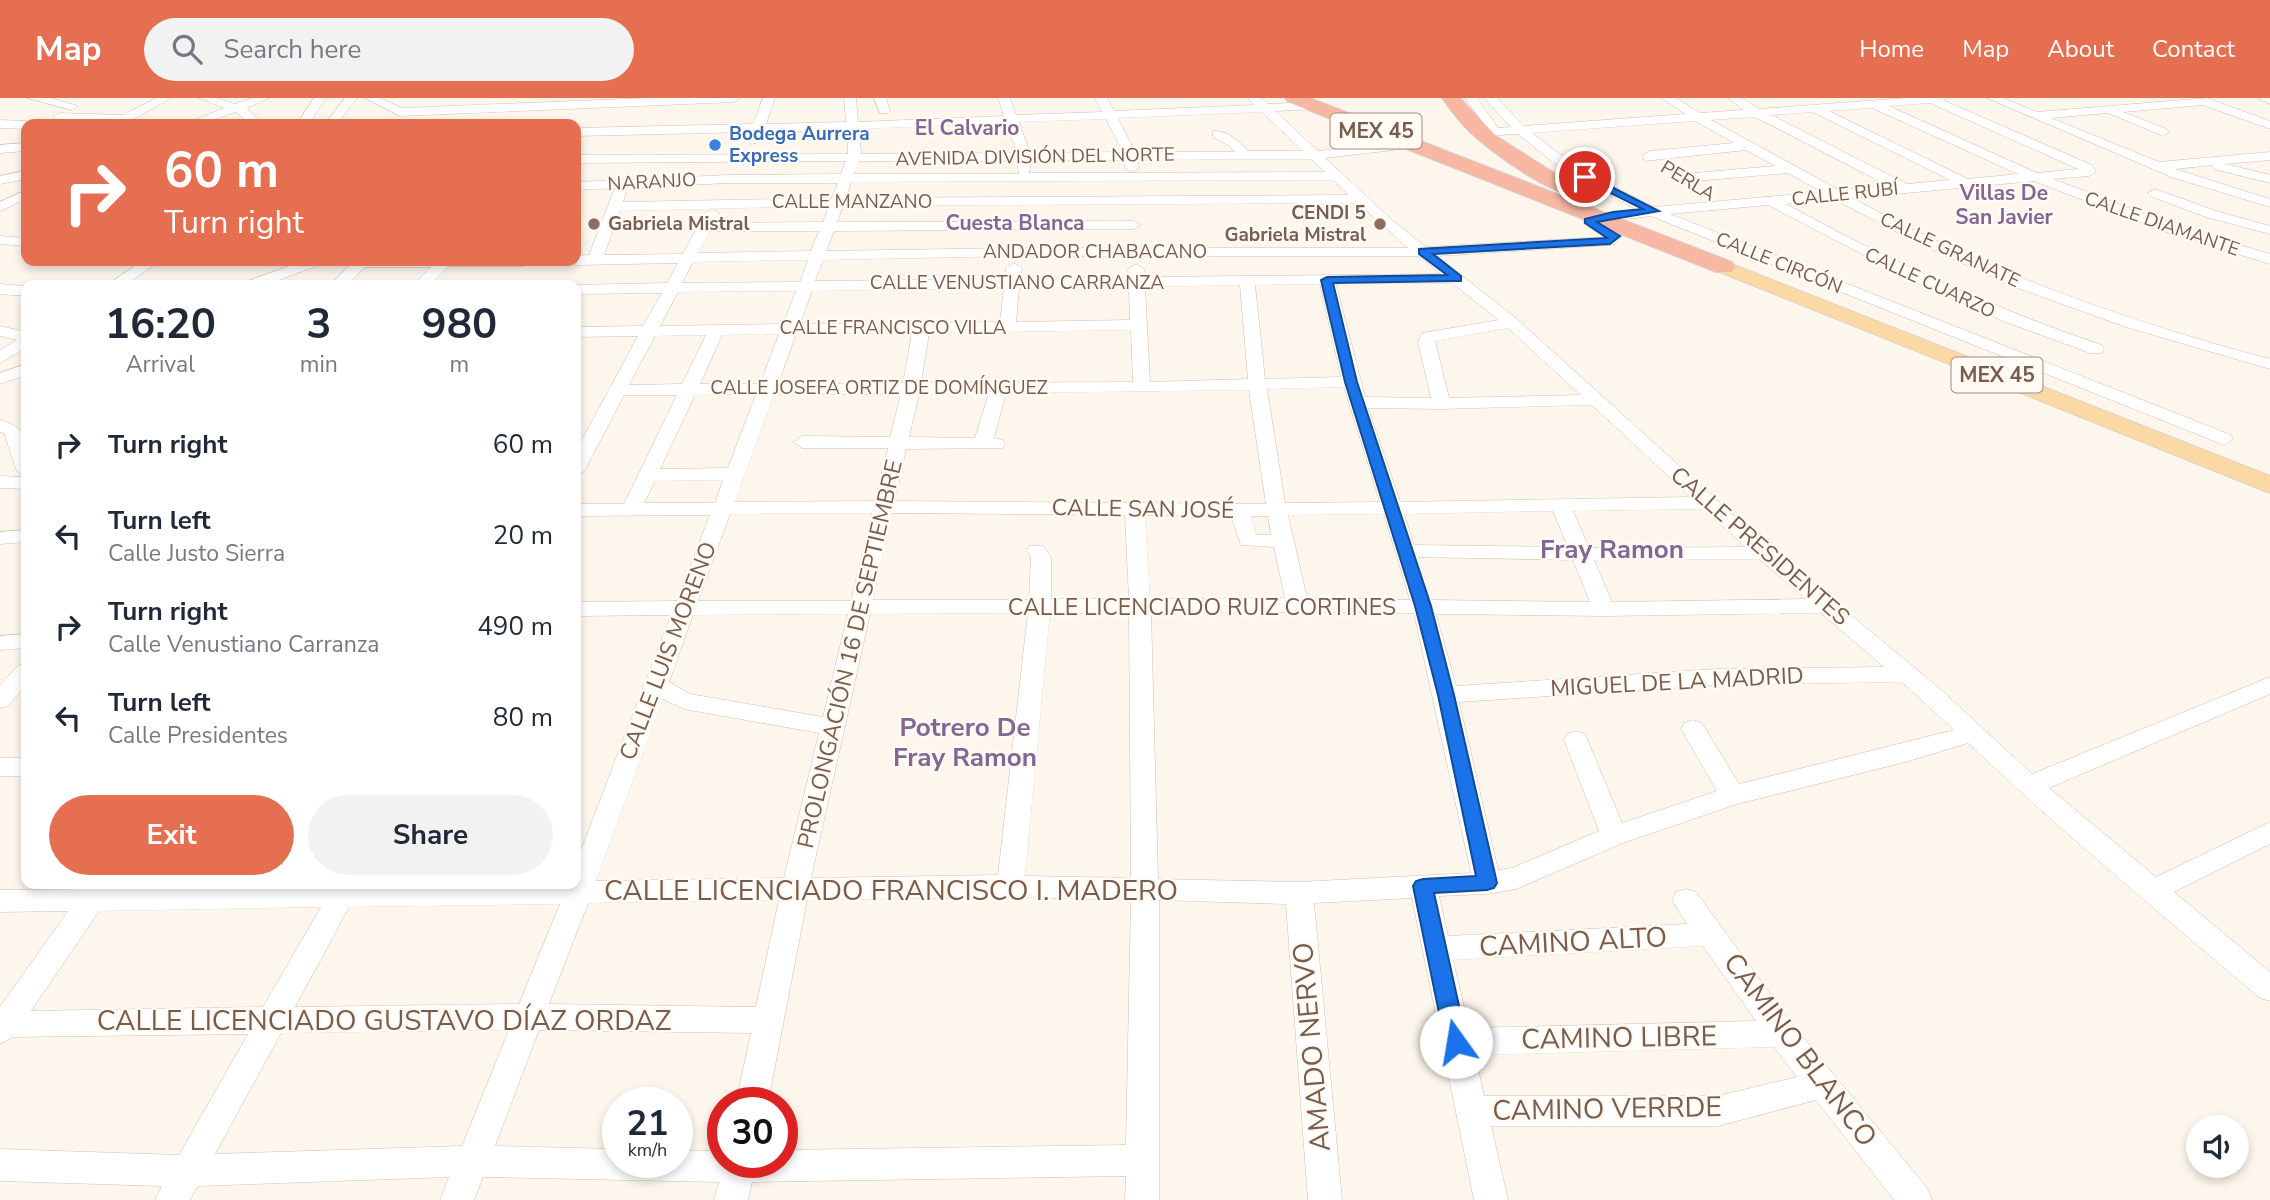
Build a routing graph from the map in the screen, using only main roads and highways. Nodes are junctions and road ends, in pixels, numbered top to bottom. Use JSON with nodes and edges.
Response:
{"nodes":[{"id":1,"x":1294,"y":98,"type":"edge"},
{"id":2,"x":1451,"y":98,"type":"edge"},
{"id":3,"x":1471,"y":98,"type":"edge"},
{"id":4,"x":1484,"y":127,"type":"junction"},
{"id":5,"x":1513,"y":157,"type":"junction"},
{"id":6,"x":1458,"y":163,"type":"junction"},
{"id":7,"x":1605,"y":216,"type":"junction"},
{"id":8,"x":1724,"y":267,"type":"joint"},
{"id":9,"x":2270,"y":485,"type":"edge"}],
"edges":[{"from":1,"to":6,"type":"highway","number":"MEX 45"},
{"from":2,"to":4,"type":"highway","number":"MEX 45"},
{"from":3,"to":4,"type":"highway"},
{"from":4,"to":5,"type":"highway","number":"MEX 45"},
{"from":5,"to":6,"type":"highway"},
{"from":5,"to":7,"type":"highway"},
{"from":6,"to":7,"type":"highway","number":"MEX 45"},
{"from":7,"to":8,"type":"highway","number":"MEX 45"},
{"from":8,"to":9,"type":"main road","number":"MEX 45"}]}
